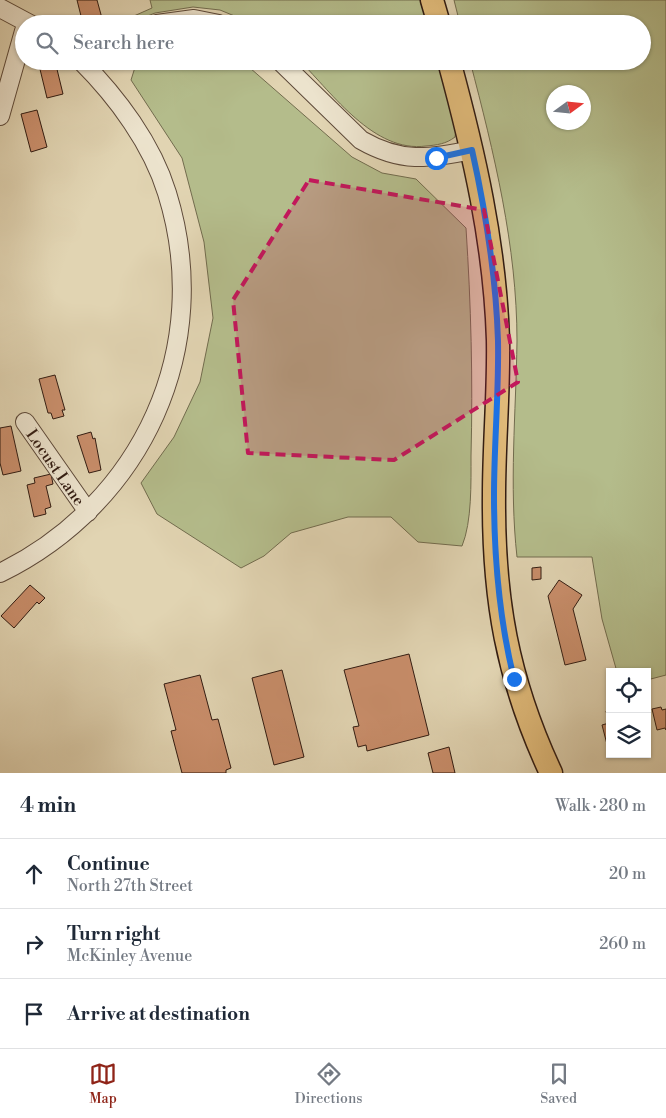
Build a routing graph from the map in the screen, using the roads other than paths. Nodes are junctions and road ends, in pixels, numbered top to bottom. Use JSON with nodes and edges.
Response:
{"nodes":[{"id":1,"x":432,"y":0,"type":"edge"},
{"id":2,"x":0,"y":8,"type":"edge"},
{"id":3,"x":436,"y":15,"type":"edge"},
{"id":4,"x":15,"y":17,"type":"edge"},
{"id":5,"x":15,"y":65,"type":"edge"},
{"id":6,"x":93,"y":70,"type":"edge"},
{"id":7,"x":289,"y":70,"type":"edge"},
{"id":8,"x":451,"y":70,"type":"edge"},
{"id":9,"x":0,"y":116,"type":"edge"},
{"id":10,"x":472,"y":150,"type":"junction"},
{"id":11,"x":25,"y":422,"type":"dead end"},
{"id":12,"x":88,"y":512,"type":"junction"},
{"id":13,"x":0,"y":573,"type":"edge"},
{"id":14,"x":551,"y":773,"type":"edge"}],
"edges":[{"from":1,"to":3,"type":"main road"},
{"from":2,"to":4,"type":"street"},
{"from":5,"to":9,"type":"street"},
{"from":6,"to":12,"type":"street"},
{"from":7,"to":10,"type":"street"},
{"from":8,"to":10,"type":"main road"},
{"from":10,"to":14,"type":"main road"},
{"from":11,"to":12,"type":"street","name":"Locust Lane"},
{"from":12,"to":13,"type":"street"}]}
